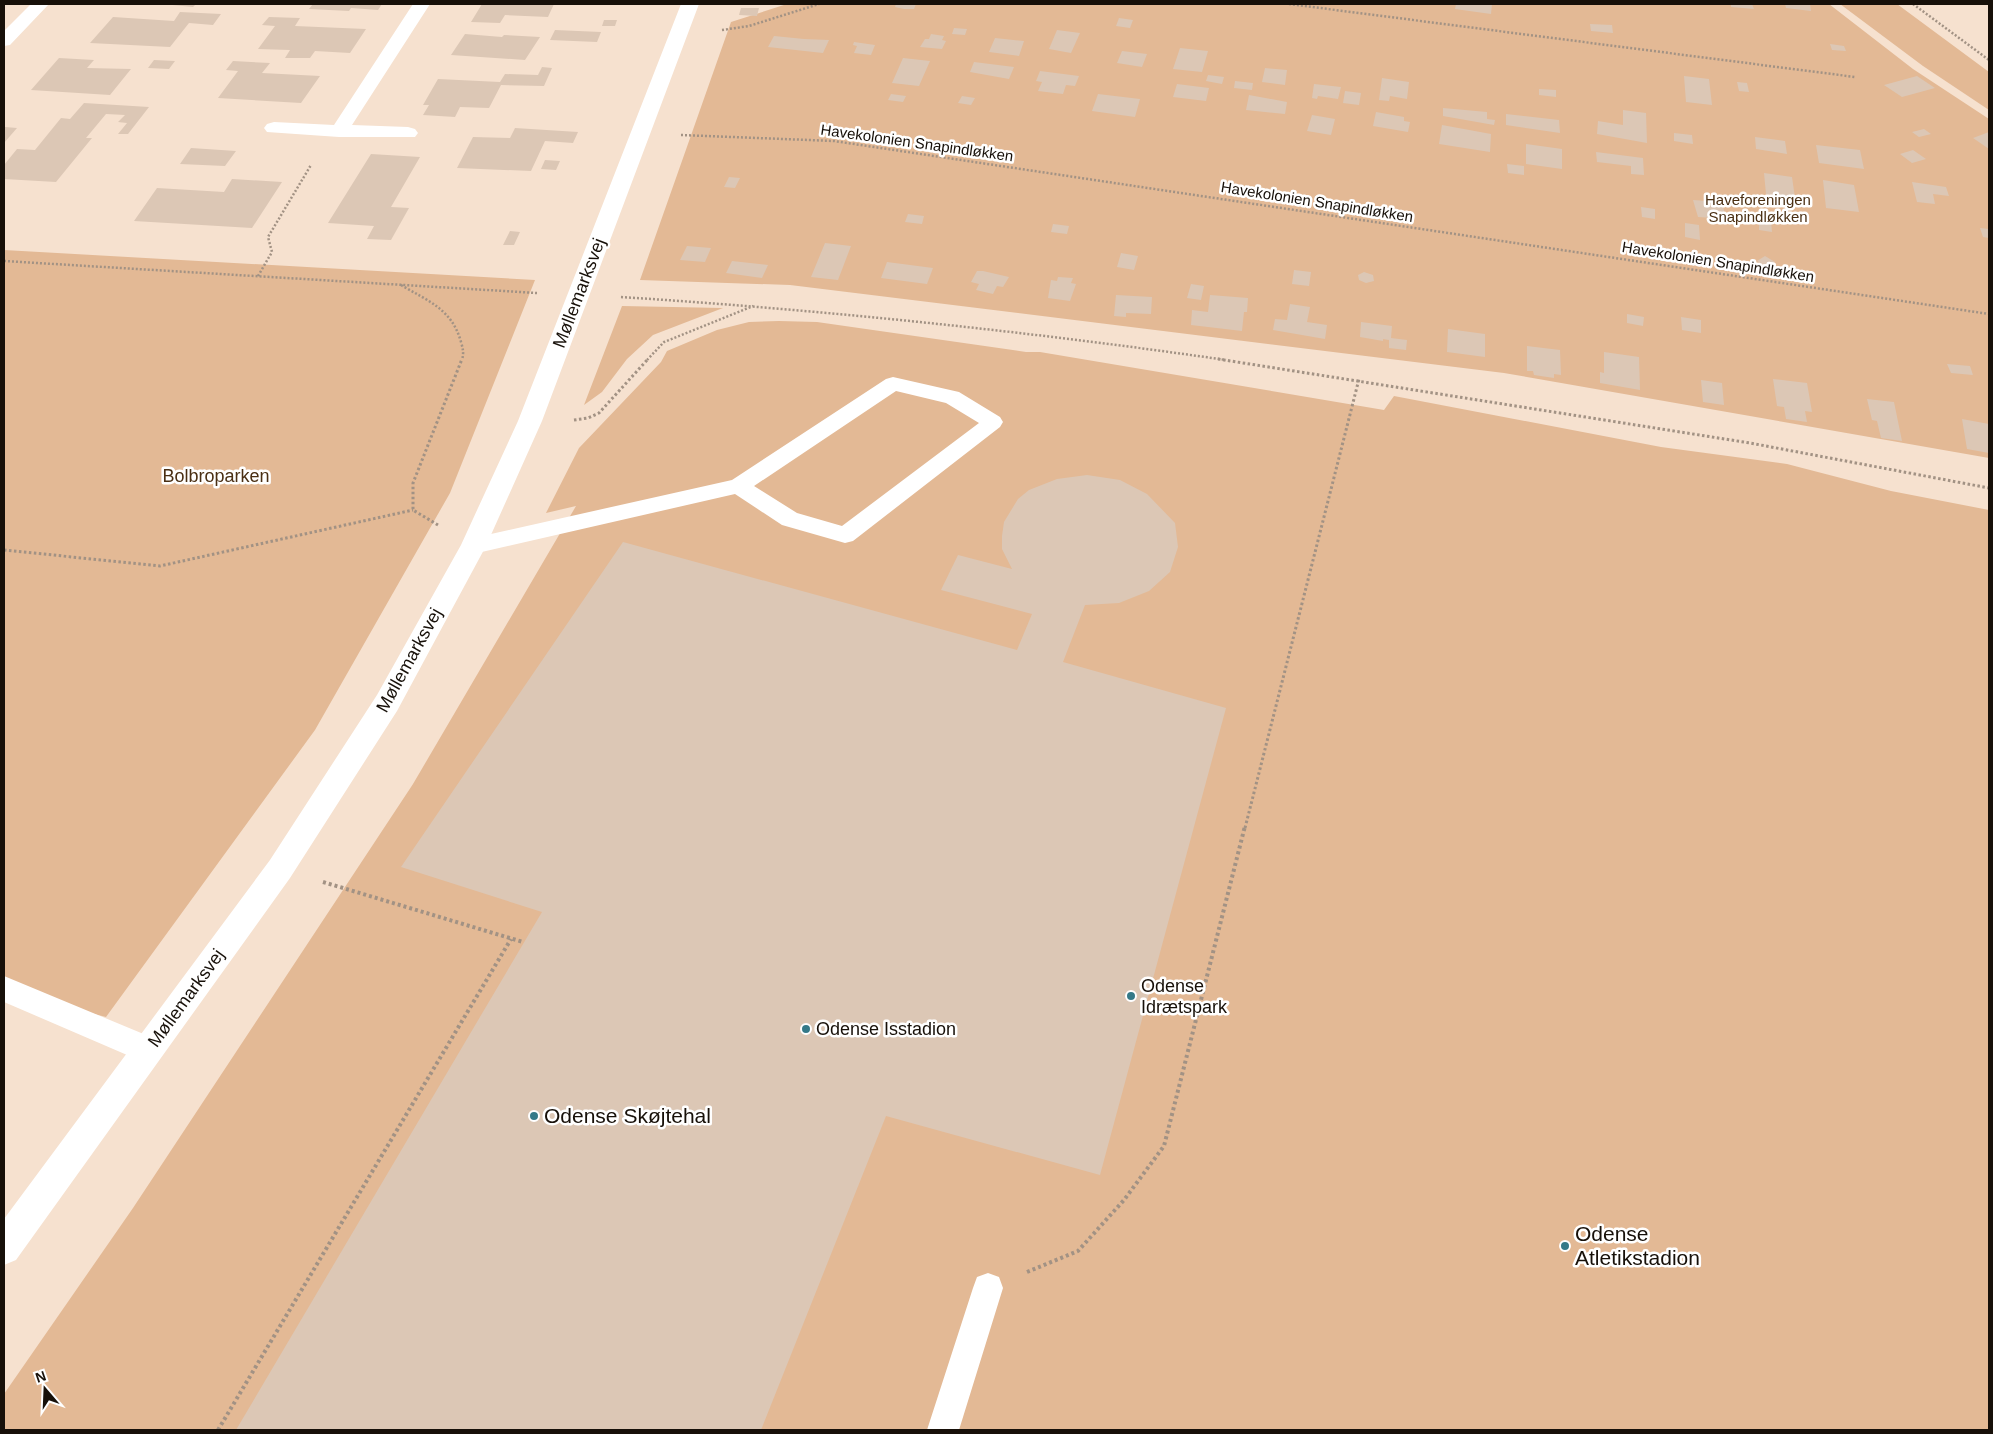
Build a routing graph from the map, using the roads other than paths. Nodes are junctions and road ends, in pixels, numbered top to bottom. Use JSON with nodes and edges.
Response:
{"nodes":[{"id":1,"x":40,"y":4,"type":"edge"},
{"id":2,"x":421,"y":4,"type":"edge"},
{"id":3,"x":690,"y":4,"type":"edge"},
{"id":4,"x":4,"y":41,"type":"edge"},
{"id":5,"x":274,"y":128,"type":"dead end"},
{"id":6,"x":336,"y":130,"type":"junction"},
{"id":7,"x":408,"y":133,"type":"dead end"},
{"id":8,"x":738,"y":486,"type":"junction"},
{"id":9,"x":473,"y":546,"type":"junction"},
{"id":10,"x":4,"y":989,"type":"edge"},
{"id":11,"x":148,"y":1050,"type":"junction"},
{"id":12,"x":4,"y":1248,"type":"edge"},
{"id":13,"x":988,"y":1288,"type":"road end"},
{"id":14,"x":943,"y":1430,"type":"edge"}],
"edges":[{"from":1,"to":4,"type":"street"},
{"from":2,"to":6,"type":"street"},
{"from":3,"to":9,"type":"street","name":"Møllemarksvej"},
{"from":5,"to":6,"type":"street"},
{"from":6,"to":7,"type":"street"},
{"from":8,"to":8,"type":"lane"},
{"from":8,"to":9,"type":"lane"},
{"from":9,"to":11,"type":"street","name":"Møllemarksvej"},
{"from":10,"to":11,"type":"lane"},
{"from":11,"to":12,"type":"street","name":"Møllemarksvej"},
{"from":13,"to":14,"type":"lane"}]}
